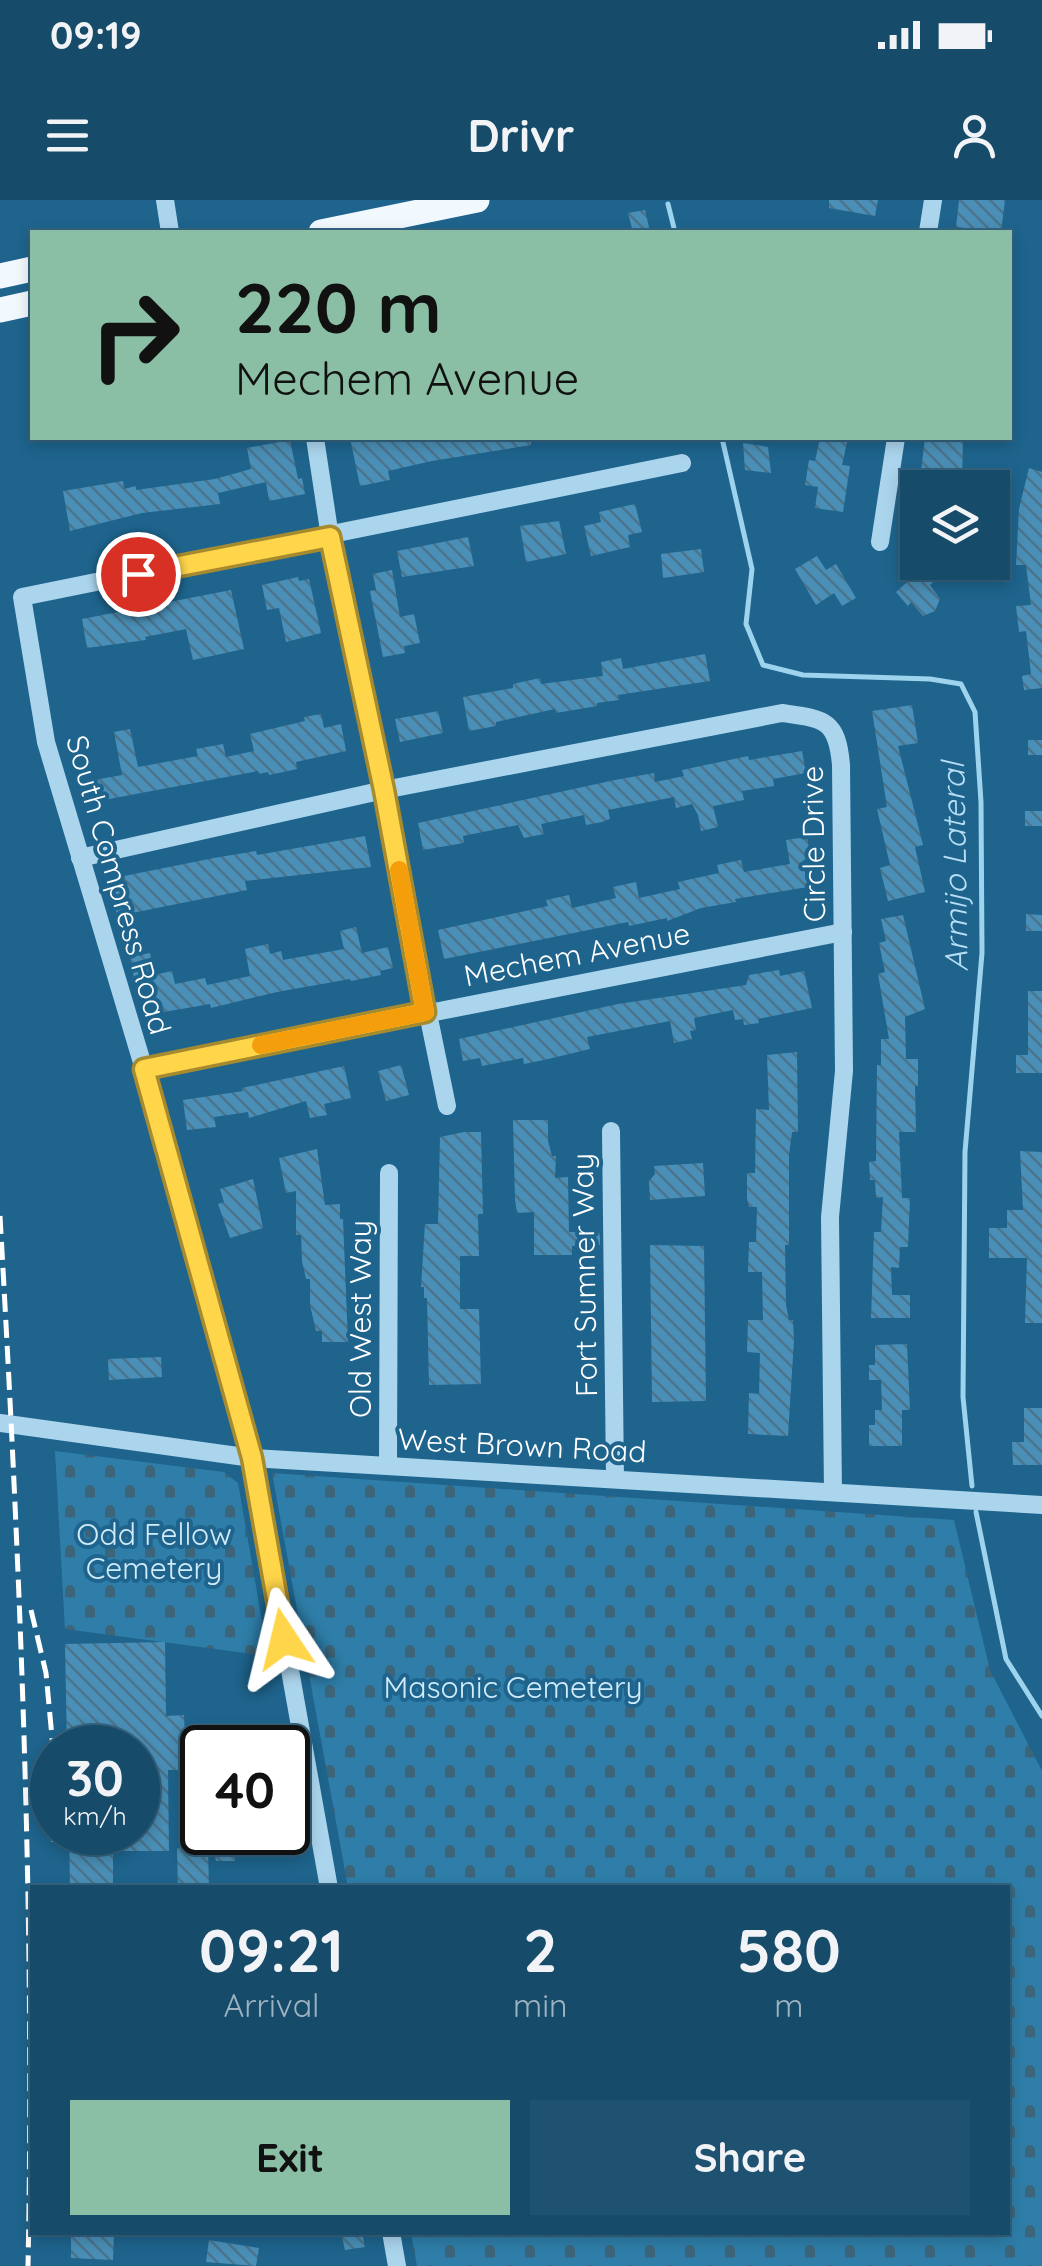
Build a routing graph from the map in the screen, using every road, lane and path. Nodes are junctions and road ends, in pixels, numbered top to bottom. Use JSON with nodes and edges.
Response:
{"nodes":[{"id":1,"x":165,"y":200,"type":"edge"},
{"id":2,"x":478,"y":200,"type":"edge"},
{"id":3,"x":933,"y":200,"type":"edge"},
{"id":4,"x":170,"y":230,"type":"edge"},
{"id":5,"x":331,"y":230,"type":"edge"},
{"id":6,"x":928,"y":230,"type":"edge"},
{"id":7,"x":30,"y":270,"type":"edge"},
{"id":8,"x":0,"y":276,"type":"edge"},
{"id":9,"x":30,"y":303,"type":"edge"},
{"id":10,"x":0,"y":310,"type":"edge"},
{"id":11,"x":315,"y":440,"type":"edge"},
{"id":12,"x":896,"y":440,"type":"edge"},
{"id":13,"x":682,"y":463,"type":"dead end"},
{"id":14,"x":330,"y":537,"type":"junction"},
{"id":15,"x":880,"y":542,"type":"dead end"},
{"id":16,"x":384,"y":790,"type":"junction"},
{"id":17,"x":80,"y":858,"type":"junction"},
{"id":18,"x":844,"y":932,"type":"junction"},
{"id":19,"x":425,"y":1012,"type":"junction"},
{"id":20,"x":144,"y":1069,"type":"junction"},
{"id":21,"x":446,"y":1106,"type":"dead end"},
{"id":22,"x":611,"y":1131,"type":"dead end"},
{"id":23,"x":389,"y":1173,"type":"dead end"},
{"id":24,"x":0,"y":1423,"type":"edge"},
{"id":25,"x":252,"y":1458,"type":"junction"},
{"id":26,"x":388,"y":1466,"type":"junction"},
{"id":27,"x":615,"y":1479,"type":"junction"},
{"id":28,"x":833,"y":1492,"type":"junction"},
{"id":29,"x":1042,"y":1506,"type":"edge"},
{"id":30,"x":328,"y":1885,"type":"edge"},
{"id":31,"x":393,"y":2235,"type":"edge"},
{"id":32,"x":398,"y":2266,"type":"edge"}],
"edges":[{"from":1,"to":4,"type":"street"},
{"from":2,"to":5,"type":"main road"},
{"from":3,"to":6,"type":"street"},
{"from":7,"to":8,"type":"main road"},
{"from":9,"to":10,"type":"main road"},
{"from":11,"to":14,"type":"street"},
{"from":12,"to":15,"type":"street"},
{"from":13,"to":14,"type":"street"},
{"from":14,"to":16,"type":"street"},
{"from":14,"to":17,"type":"street","name":"South Compress Road"},
{"from":16,"to":17,"type":"street","name":"Circle Drive"},
{"from":16,"to":18,"type":"street","name":"Circle Drive"},
{"from":16,"to":19,"type":"street"},
{"from":17,"to":20,"type":"street","name":"South Compress Road"},
{"from":18,"to":19,"type":"street","name":"Mechem Avenue"},
{"from":18,"to":28,"type":"street","name":"Circle Drive"},
{"from":19,"to":20,"type":"street","name":"Mechem Avenue"},
{"from":19,"to":21,"type":"street"},
{"from":20,"to":25,"type":"street","name":"South Compress Road"},
{"from":22,"to":27,"type":"street","name":"Fort Sumner Way"},
{"from":23,"to":26,"type":"street","name":"Old West Way"},
{"from":24,"to":25,"type":"street","name":"West Brown Road"},
{"from":25,"to":26,"type":"street","name":"West Brown Road"},
{"from":25,"to":30,"type":"street","name":"South Compress Road"},
{"from":26,"to":27,"type":"street","name":"West Brown Road"},
{"from":27,"to":28,"type":"street","name":"West Brown Road"},
{"from":28,"to":29,"type":"street","name":"West Brown Road"},
{"from":31,"to":32,"type":"street"}]}
